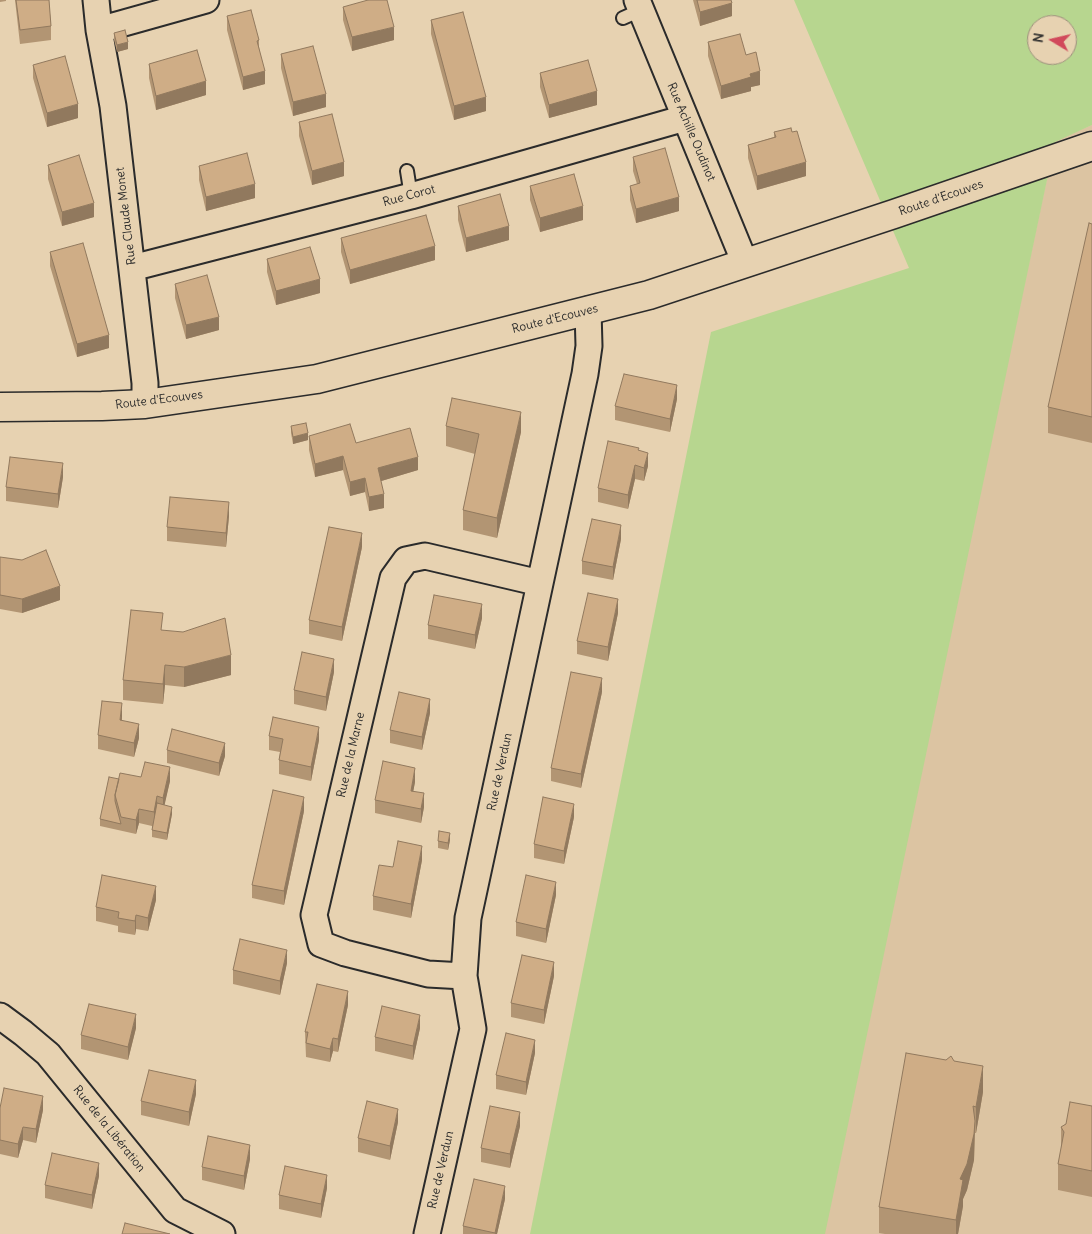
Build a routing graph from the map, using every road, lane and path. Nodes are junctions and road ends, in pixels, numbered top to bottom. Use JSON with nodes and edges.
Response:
{"nodes":[{"id":1,"x":96,"y":0,"type":"edge"},
{"id":2,"x":206,"y":0,"type":"edge"},
{"id":3,"x":634,"y":9,"type":"edge"},
{"id":4,"x":99,"y":30,"type":"junction"},
{"id":5,"x":685,"y":118,"type":"junction"},
{"id":6,"x":1092,"y":146,"type":"edge"},
{"id":7,"x":408,"y":170,"type":"dead end"},
{"id":8,"x":411,"y":196,"type":"junction"},
{"id":9,"x":745,"y":263,"type":"junction"},
{"id":10,"x":132,"y":268,"type":"junction"},
{"id":11,"x":588,"y":310,"type":"junction"},
{"id":12,"x":145,"y":404,"type":"junction"},
{"id":13,"x":0,"y":407,"type":"edge"},
{"id":14,"x":540,"y":583,"type":"junction"},
{"id":15,"x":464,"y":976,"type":"junction"},
{"id":16,"x":0,"y":1016,"type":"edge"},
{"id":17,"x":222,"y":1234,"type":"edge"},
{"id":18,"x":427,"y":1234,"type":"edge"}],
"edges":[{"from":1,"to":4,"type":"street","name":"Rue Claude Monet"},
{"from":2,"to":4,"type":"street"},
{"from":3,"to":5,"type":"street","name":"Rue Achille Oudinot"},
{"from":4,"to":10,"type":"street","name":"Rue Claude Monet"},
{"from":5,"to":8,"type":"street","name":"Rue Corot"},
{"from":5,"to":9,"type":"street","name":"Rue Achille Oudinot"},
{"from":6,"to":9,"type":"main road","name":"Route d'Ecouves"},
{"from":7,"to":8,"type":"lane"},
{"from":8,"to":10,"type":"street","name":"Rue Corot"},
{"from":9,"to":11,"type":"main road","name":"Route d'Ecouves"},
{"from":10,"to":12,"type":"street","name":"Rue Claude Monet"},
{"from":11,"to":12,"type":"main road","name":"Route d'Ecouves"},
{"from":11,"to":14,"type":"street","name":"Rue de Verdun"},
{"from":12,"to":13,"type":"main road","name":"Route d'Ecouves"},
{"from":14,"to":15,"type":"street","name":"Rue de Verdun"},
{"from":14,"to":15,"type":"street","name":"Rue de la Marne"},
{"from":15,"to":18,"type":"street","name":"Rue de Verdun"},
{"from":16,"to":17,"type":"street","name":"Rue de la Libération"}]}
